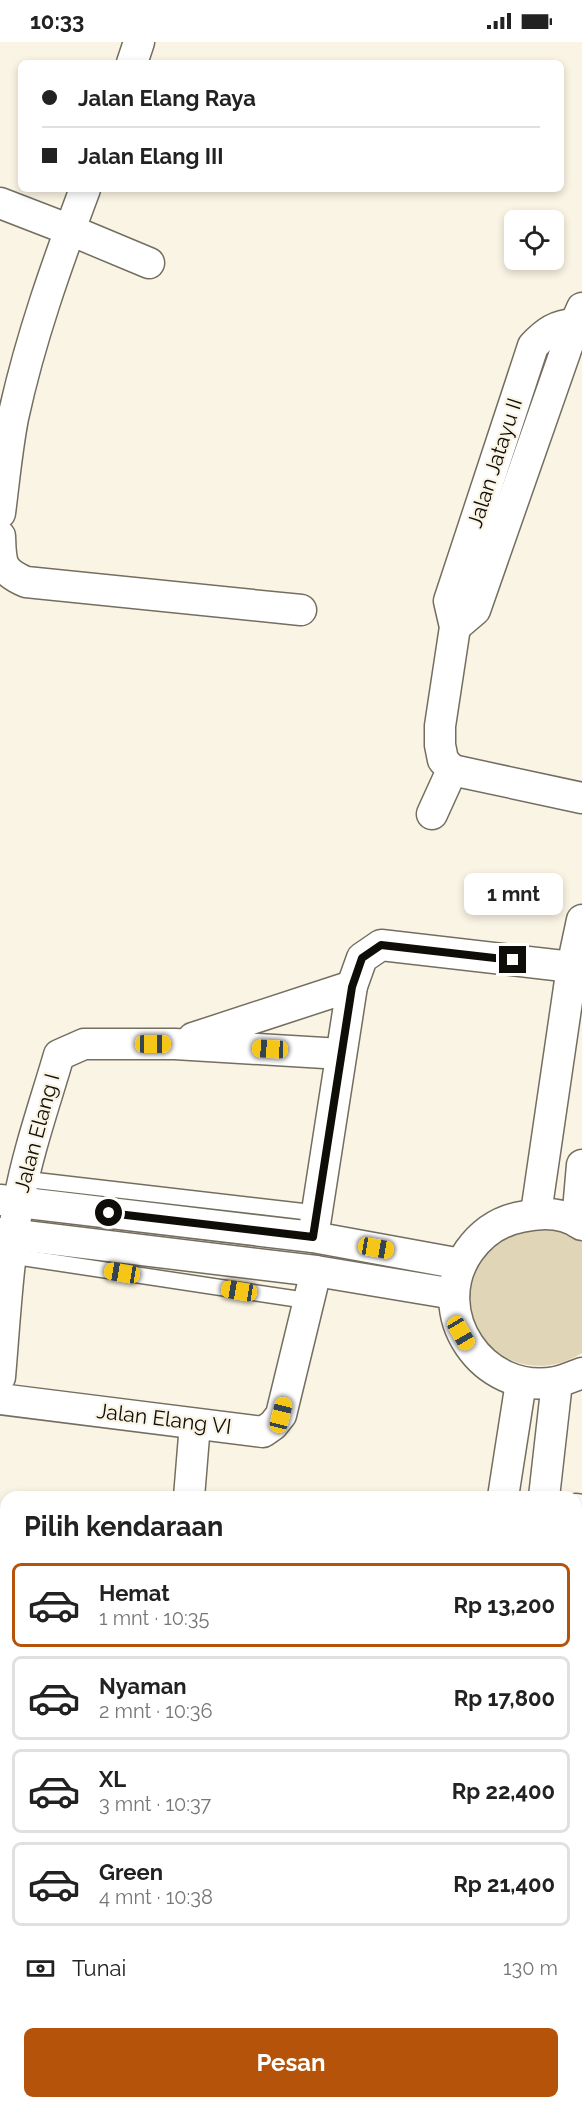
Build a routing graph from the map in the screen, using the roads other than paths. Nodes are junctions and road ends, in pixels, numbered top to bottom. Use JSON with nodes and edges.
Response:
{"nodes":[{"id":1,"x":140,"y":42,"type":"edge"},
{"id":2,"x":133,"y":60,"type":"edge"},
{"id":3,"x":84,"y":192,"type":"edge"},
{"id":4,"x":0,"y":203,"type":"edge"},
{"id":5,"x":70,"y":230,"type":"junction"},
{"id":6,"x":149,"y":263,"type":"dead end"},
{"id":7,"x":578,"y":316,"type":"edge"},
{"id":8,"x":0,"y":513,"type":"edge"},
{"id":9,"x":0,"y":537,"type":"edge"},
{"id":10,"x":300,"y":610,"type":"dead end"},
{"id":11,"x":452,"y":771,"type":"junction"},
{"id":12,"x":582,"y":798,"type":"edge"},
{"id":13,"x":432,"y":814,"type":"dead end"},
{"id":14,"x":582,"y":920,"type":"edge"},
{"id":15,"x":572,"y":967,"type":"junction"},
{"id":16,"x":352,"y":987,"type":"junction"},
{"id":17,"x":175,"y":1044,"type":"junction"},
{"id":18,"x":341,"y":1053,"type":"junction"},
{"id":19,"x":582,"y":1165,"type":"edge"},
{"id":20,"x":14,"y":1194,"type":"edge"},
{"id":21,"x":536,"y":1213,"type":"junction"},
{"id":22,"x":580,"y":1223,"type":"edge"},
{"id":23,"x":315,"y":1225,"type":"junction"},
{"id":24,"x":17,"y":1244,"type":"edge"},
{"id":25,"x":461,"y":1264,"type":"junction"},
{"id":26,"x":316,"y":1271,"type":"junction"},
{"id":27,"x":454,"y":1294,"type":"junction"},
{"id":28,"x":310,"y":1301,"type":"junction"},
{"id":29,"x":0,"y":1377,"type":"edge"},
{"id":30,"x":570,"y":1377,"type":"edge"},
{"id":31,"x":521,"y":1382,"type":"junction"},
{"id":32,"x":0,"y":1398,"type":"edge"},
{"id":33,"x":195,"y":1424,"type":"junction"},
{"id":34,"x":189,"y":1491,"type":"edge"},
{"id":35,"x":504,"y":1491,"type":"edge"},
{"id":36,"x":545,"y":1491,"type":"edge"}],
"edges":[{"from":1,"to":2,"type":"street"},
{"from":3,"to":5,"type":"street"},
{"from":4,"to":5,"type":"street"},
{"from":5,"to":6,"type":"street"},
{"from":5,"to":8,"type":"street"},
{"from":7,"to":11,"type":"street","name":"Jalan Jatayu II"},
{"from":9,"to":10,"type":"street"},
{"from":11,"to":12,"type":"street"},
{"from":11,"to":13,"type":"street"},
{"from":14,"to":15,"type":"street"},
{"from":15,"to":16,"type":"street"},
{"from":15,"to":21,"type":"street"},
{"from":16,"to":17,"type":"street"},
{"from":16,"to":18,"type":"street"},
{"from":17,"to":18,"type":"street"},
{"from":17,"to":20,"type":"street","name":"Jalan Elang I"},
{"from":18,"to":23,"type":"street"},
{"from":19,"to":22,"type":"street"},
{"from":20,"to":23,"type":"street"},
{"from":20,"to":24,"type":"street"},
{"from":21,"to":22,"type":"street"},
{"from":21,"to":25,"type":"street"},
{"from":23,"to":25,"type":"street"},
{"from":24,"to":26,"type":"street"},
{"from":24,"to":28,"type":"lane"},
{"from":24,"to":29,"type":"street"},
{"from":25,"to":27,"type":"street"},
{"from":26,"to":27,"type":"street"},
{"from":26,"to":28,"type":"street","name":"Jalan Elang VI"},
{"from":27,"to":31,"type":"street"},
{"from":28,"to":33,"type":"street","name":"Jalan Elang VI"},
{"from":30,"to":31,"type":"street"},
{"from":30,"to":36,"type":"street"},
{"from":31,"to":35,"type":"street"},
{"from":32,"to":33,"type":"street","name":"Jalan Elang VI"},
{"from":33,"to":34,"type":"street"}]}
